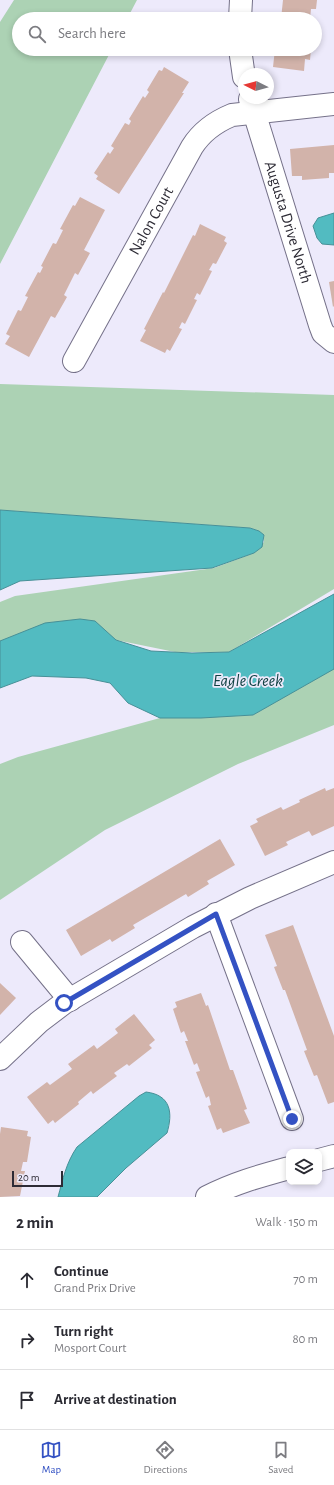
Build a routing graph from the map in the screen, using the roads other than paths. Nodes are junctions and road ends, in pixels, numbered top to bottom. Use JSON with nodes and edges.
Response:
{"nodes":[{"id":1,"x":241,"y":0,"type":"edge"},
{"id":2,"x":240,"y":12,"type":"edge"},
{"id":3,"x":241,"y":56,"type":"edge"},
{"id":4,"x":243,"y":68,"type":"edge"},
{"id":5,"x":334,"y":104,"type":"edge"},
{"id":6,"x":252,"y":105,"type":"edge"},
{"id":7,"x":334,"y":342,"type":"edge"},
{"id":8,"x":74,"y":361,"type":"dead end"},
{"id":9,"x":334,"y":862,"type":"edge"},
{"id":10,"x":216,"y":914,"type":"junction"},
{"id":11,"x":22,"y":942,"type":"dead end"},
{"id":12,"x":70,"y":1000,"type":"junction"},
{"id":13,"x":0,"y":1058,"type":"edge"},
{"id":14,"x":292,"y":1119,"type":"dead end"},
{"id":15,"x":334,"y":1156,"type":"edge"},
{"id":16,"x":322,"y":1159,"type":"edge"},
{"id":17,"x":286,"y":1169,"type":"edge"},
{"id":18,"x":207,"y":1197,"type":"edge"}],
"edges":[{"from":1,"to":2,"type":"street"},
{"from":3,"to":4,"type":"street"},
{"from":5,"to":6,"type":"street","name":"Nalon Court"},
{"from":6,"to":7,"type":"street","name":"Augusta Drive North"},
{"from":6,"to":8,"type":"street","name":"Nalon Court"},
{"from":9,"to":10,"type":"street"},
{"from":10,"to":12,"type":"street"},
{"from":10,"to":14,"type":"street"},
{"from":11,"to":12,"type":"street"},
{"from":12,"to":13,"type":"street"},
{"from":15,"to":16,"type":"street"},
{"from":17,"to":18,"type":"street"}]}
